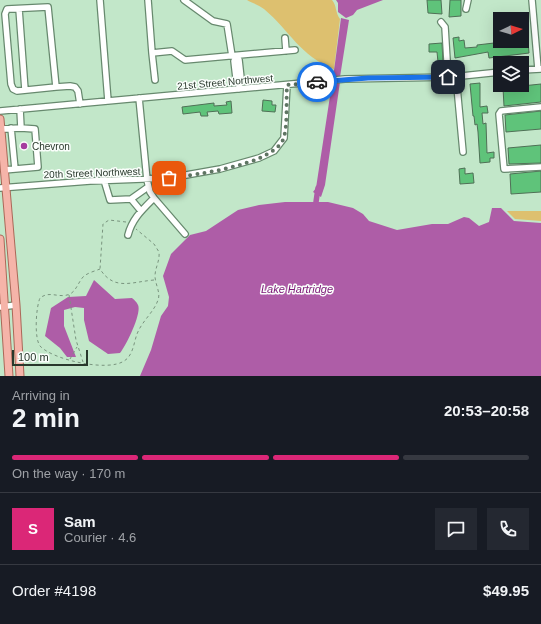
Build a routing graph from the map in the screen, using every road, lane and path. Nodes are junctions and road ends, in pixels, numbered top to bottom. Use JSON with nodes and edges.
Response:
{"nodes":[{"id":1,"x":100,"y":0,"type":"edge"},
{"id":2,"x":148,"y":0,"type":"edge"},
{"id":3,"x":184,"y":0,"type":"edge"},
{"id":4,"x":468,"y":0,"type":"edge"},
{"id":5,"x":532,"y":0,"type":"edge"},
{"id":6,"x":19,"y":9,"type":"junction"},
{"id":7,"x":466,"y":10,"type":"dead end"},
{"id":8,"x":441,"y":22,"type":"dead end"},
{"id":9,"x":285,"y":38,"type":"dead end"},
{"id":10,"x":295,"y":50,"type":"dead end"},
{"id":11,"x":286,"y":51,"type":"junction"},
{"id":12,"x":152,"y":53,"type":"junction"},
{"id":13,"x":235,"y":57,"type":"junction"},
{"id":14,"x":540,"y":69,"type":"edge"},
{"id":15,"x":529,"y":70,"type":"edge"},
{"id":16,"x":493,"y":73,"type":"edge"},
{"id":17,"x":456,"y":76,"type":"junction"},
{"id":18,"x":448,"y":77,"type":"junction"},
{"id":19,"x":155,"y":80,"type":"dead end"},
{"id":20,"x":287,"y":85,"type":"junction"},
{"id":21,"x":56,"y":87,"type":"junction"},
{"id":22,"x":240,"y":89,"type":"junction"},
{"id":23,"x":25,"y":90,"type":"junction"},
{"id":24,"x":139,"y":98,"type":"junction"},
{"id":25,"x":108,"y":101,"type":"junction"},
{"id":26,"x":80,"y":104,"type":"junction"},
{"id":27,"x":541,"y":107,"type":"edge"},
{"id":28,"x":20,"y":109,"type":"junction"},
{"id":29,"x":0,"y":111,"type":"edge"},
{"id":30,"x":0,"y":119,"type":"edge"},
{"id":31,"x":11,"y":128,"type":"junction"},
{"id":32,"x":21,"y":128,"type":"junction"},
{"id":33,"x":1,"y":129,"type":"edge"},
{"id":34,"x":463,"y":152,"type":"dead end"},
{"id":35,"x":541,"y":167,"type":"edge"},
{"id":36,"x":15,"y":169,"type":"junction"},
{"id":37,"x":4,"y":170,"type":"junction"},
{"id":38,"x":104,"y":180,"type":"junction"},
{"id":39,"x":147,"y":180,"type":"junction"},
{"id":40,"x":148,"y":187,"type":"junction"},
{"id":41,"x":3,"y":188,"type":"edge"},
{"id":42,"x":154,"y":198,"type":"junction"},
{"id":43,"x":131,"y":199,"type":"junction"},
{"id":44,"x":141,"y":211,"type":"junction"},
{"id":45,"x":129,"y":223,"type":"dead end"},
{"id":46,"x":135,"y":227,"type":"dead end"},
{"id":47,"x":185,"y":234,"type":"dead end"},
{"id":48,"x":128,"y":235,"type":"dead end"},
{"id":49,"x":0,"y":239,"type":"edge"},
{"id":50,"x":1,"y":261,"type":"edge"},
{"id":51,"x":100,"y":269,"type":"junction"},
{"id":52,"x":155,"y":280,"type":"junction"},
{"id":53,"x":69,"y":296,"type":"junction"},
{"id":54,"x":16,"y":306,"type":"junction"},
{"id":55,"x":3,"y":307,"type":"edge"},
{"id":56,"x":77,"y":346,"type":"junction"},
{"id":57,"x":70,"y":360,"type":"junction"},
{"id":58,"x":83,"y":363,"type":"junction"},
{"id":59,"x":9,"y":376,"type":"edge"},
{"id":60,"x":20,"y":376,"type":"edge"}],
"edges":[{"from":1,"to":25,"type":"street"},
{"from":2,"to":12,"type":"street"},
{"from":3,"to":13,"type":"street"},
{"from":4,"to":7,"type":"street"},
{"from":5,"to":14,"type":"street"},
{"from":6,"to":21,"type":"street"},
{"from":6,"to":23,"type":"street"},
{"from":6,"to":23,"type":"street"},
{"from":8,"to":18,"type":"street"},
{"from":9,"to":11,"type":"street"},
{"from":10,"to":11,"type":"street"},
{"from":11,"to":13,"type":"street"},
{"from":12,"to":13,"type":"street"},
{"from":12,"to":19,"type":"street"},
{"from":13,"to":22,"type":"street"},
{"from":14,"to":15,"type":"street"},
{"from":16,"to":17,"type":"street","name":"21st Street Northwest"},
{"from":17,"to":18,"type":"street","name":"21st Street Northwest"},
{"from":17,"to":34,"type":"street"},
{"from":18,"to":20,"type":"street","name":"21st Street Northwest"},
{"from":20,"to":22,"type":"street","name":"21st Street Northwest"},
{"from":20,"to":39,"type":"street","name":"20th Street Northwest"},
{"from":21,"to":23,"type":"street"},
{"from":21,"to":26,"type":"street"},
{"from":22,"to":24,"type":"street","name":"21st Street Northwest"},
{"from":24,"to":25,"type":"street","name":"21st Street Northwest"},
{"from":24,"to":39,"type":"street"},
{"from":25,"to":26,"type":"street","name":"21st Street Northwest"},
{"from":26,"to":28,"type":"street","name":"21st Street Northwest"},
{"from":27,"to":35,"type":"street"},
{"from":28,"to":29,"type":"street","name":"21st Street Northwest"},
{"from":28,"to":32,"type":"street"},
{"from":30,"to":33,"type":"main road"},
{"from":31,"to":32,"type":"street"},
{"from":31,"to":33,"type":"street"},
{"from":31,"to":36,"type":"street"},
{"from":32,"to":36,"type":"street"},
{"from":33,"to":37,"type":"main road"},
{"from":36,"to":37,"type":"street"},
{"from":37,"to":41,"type":"main road"},
{"from":38,"to":39,"type":"street","name":"20th Street Northwest"},
{"from":38,"to":41,"type":"street","name":"20th Street Northwest"},
{"from":38,"to":43,"type":"street"},
{"from":39,"to":40,"type":"street"},
{"from":40,"to":42,"type":"street"},
{"from":40,"to":43,"type":"street"},
{"from":41,"to":54,"type":"main road"},
{"from":42,"to":44,"type":"street"},
{"from":42,"to":47,"type":"street"},
{"from":43,"to":44,"type":"street"},
{"from":44,"to":48,"type":"street"},
{"from":45,"to":51,"type":"path"},
{"from":46,"to":52,"type":"path"},
{"from":49,"to":50,"type":"main road"},
{"from":50,"to":55,"type":"main road"},
{"from":51,"to":52,"type":"path"},
{"from":51,"to":53,"type":"path"},
{"from":52,"to":58,"type":"path"},
{"from":53,"to":56,"type":"path"},
{"from":53,"to":57,"type":"path"},
{"from":54,"to":55,"type":"street"},
{"from":54,"to":60,"type":"main road"},
{"from":55,"to":59,"type":"main road"},
{"from":56,"to":57,"type":"path"},
{"from":56,"to":58,"type":"path"},
{"from":57,"to":58,"type":"path"}]}
